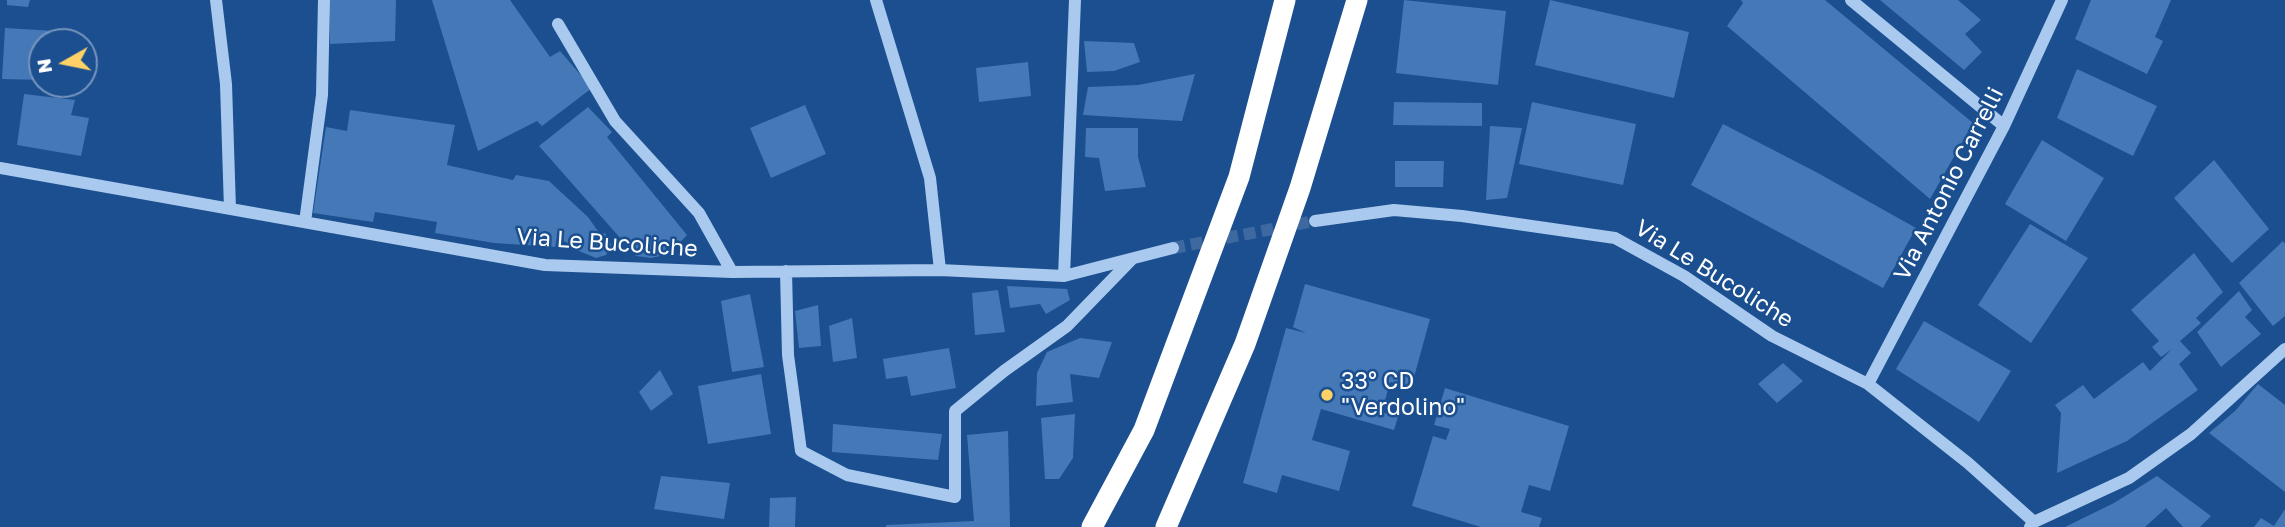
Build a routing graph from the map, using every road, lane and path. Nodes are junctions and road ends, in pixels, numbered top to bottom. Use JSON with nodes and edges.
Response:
{"nodes":[{"id":1,"x":216,"y":0,"type":"edge"},
{"id":2,"x":324,"y":0,"type":"edge"},
{"id":3,"x":876,"y":0,"type":"edge"},
{"id":4,"x":1075,"y":0,"type":"edge"},
{"id":5,"x":1285,"y":0,"type":"edge"},
{"id":6,"x":1357,"y":0,"type":"edge"},
{"id":7,"x":1850,"y":0,"type":"edge"},
{"id":8,"x":2062,"y":0,"type":"edge"},
{"id":9,"x":558,"y":24,"type":"dead end"},
{"id":10,"x":2004,"y":126,"type":"junction"},
{"id":11,"x":0,"y":167,"type":"edge"},
{"id":12,"x":230,"y":209,"type":"junction"},
{"id":13,"x":305,"y":222,"type":"junction"},
{"id":14,"x":1315,"y":222,"type":"tunnel mouth"},
{"id":15,"x":1173,"y":248,"type":"tunnel mouth"},
{"id":16,"x":1132,"y":259,"type":"junction"},
{"id":17,"x":940,"y":270,"type":"junction"},
{"id":18,"x":786,"y":271,"type":"junction"},
{"id":19,"x":732,"y":272,"type":"junction"},
{"id":20,"x":1064,"y":276,"type":"junction"},
{"id":21,"x":2285,"y":349,"type":"edge"},
{"id":22,"x":1868,"y":384,"type":"junction"},
{"id":23,"x":2032,"y":524,"type":"edge"},
{"id":24,"x":1092,"y":527,"type":"edge"},
{"id":25,"x":1166,"y":527,"type":"edge"}],
"edges":[{"from":1,"to":12,"type":"street"},
{"from":2,"to":13,"type":"street"},
{"from":3,"to":17,"type":"street"},
{"from":4,"to":20,"type":"street"},
{"from":5,"to":24,"type":"highway"},
{"from":6,"to":25,"type":"highway"},
{"from":7,"to":10,"type":"street"},
{"from":8,"to":10,"type":"street","name":"Via Antonio Carrelli"},
{"from":9,"to":19,"type":"street"},
{"from":10,"to":22,"type":"street","name":"Via Antonio Carrelli"},
{"from":11,"to":12,"type":"street","name":"Via Le Bucoliche"},
{"from":12,"to":13,"type":"street","name":"Via Le Bucoliche"},
{"from":13,"to":19,"type":"street","name":"Via Le Bucoliche"},
{"from":14,"to":22,"type":"street","name":"Via Le Bucoliche"},
{"from":15,"to":16,"type":"street","name":"Via Le Bucoliche"},
{"from":16,"to":18,"type":"street"},
{"from":16,"to":20,"type":"street","name":"Via Le Bucoliche"},
{"from":17,"to":18,"type":"street","name":"Via Le Bucoliche"},
{"from":17,"to":20,"type":"street","name":"Via Le Bucoliche"},
{"from":18,"to":19,"type":"street","name":"Via Le Bucoliche"},
{"from":21,"to":23,"type":"street"},
{"from":22,"to":23,"type":"street","name":"Via Le Bucoliche"}]}
